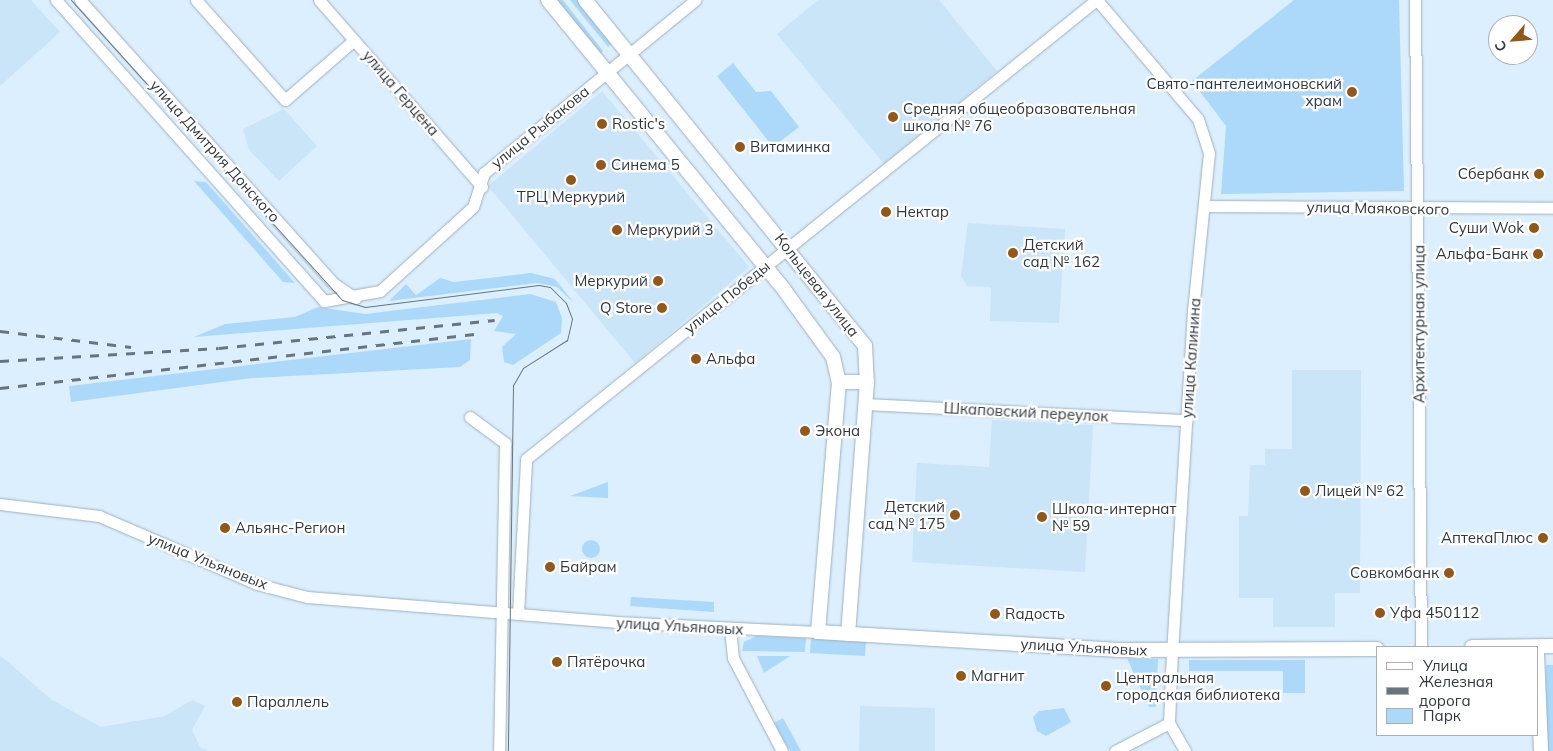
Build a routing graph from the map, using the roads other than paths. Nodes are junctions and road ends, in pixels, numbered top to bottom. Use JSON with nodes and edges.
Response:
{"nodes":[{"id":1,"x":56,"y":0,"type":"edge"},
{"id":2,"x":80,"y":0,"type":"edge"},
{"id":3,"x":196,"y":0,"type":"edge"},
{"id":4,"x":319,"y":0,"type":"edge"},
{"id":5,"x":548,"y":0,"type":"edge"},
{"id":6,"x":586,"y":0,"type":"edge"},
{"id":7,"x":695,"y":0,"type":"edge"},
{"id":8,"x":1096,"y":0,"type":"edge"},
{"id":9,"x":1415,"y":0,"type":"edge"},
{"id":10,"x":354,"y":40,"type":"junction"},
{"id":11,"x":629,"y":53,"type":"junction"},
{"id":12,"x":606,"y":73,"type":"junction"},
{"id":13,"x":482,"y":188,"type":"junction"},
{"id":14,"x":1204,"y":206,"type":"junction"},
{"id":15,"x":1553,"y":208,"type":"edge"},
{"id":16,"x":1419,"y":209,"type":"junction"},
{"id":17,"x":788,"y":248,"type":"junction"},
{"id":18,"x":765,"y":267,"type":"junction"},
{"id":19,"x":354,"y":298,"type":"junction"},
{"id":20,"x":324,"y":301,"type":"joint"},
{"id":21,"x":839,"y":382,"type":"junction"},
{"id":22,"x":867,"y":382,"type":"junction"},
{"id":23,"x":866,"y":404,"type":"junction"},
{"id":24,"x":470,"y":418,"type":"dead end"},
{"id":25,"x":1187,"y":420,"type":"junction"},
{"id":26,"x":0,"y":504,"type":"edge"},
{"id":27,"x":501,"y":613,"type":"junction"},
{"id":28,"x":518,"y":614,"type":"junction"},
{"id":29,"x":730,"y":629,"type":"junction"},
{"id":30,"x":818,"y":632,"type":"junction"},
{"id":31,"x":848,"y":634,"type":"junction"},
{"id":32,"x":1421,"y":646,"type":"edge"},
{"id":33,"x":1553,"y":646,"type":"edge"},
{"id":34,"x":1538,"y":647,"type":"edge"},
{"id":35,"x":1376,"y":648,"type":"edge"},
{"id":36,"x":1172,"y":651,"type":"junction"},
{"id":37,"x":1553,"y":652,"type":"edge"},
{"id":38,"x":1539,"y":659,"type":"edge"},
{"id":39,"x":1170,"y":723,"type":"junction"},
{"id":40,"x":499,"y":751,"type":"edge"},
{"id":41,"x":782,"y":751,"type":"edge"},
{"id":42,"x":1115,"y":751,"type":"edge"},
{"id":43,"x":1185,"y":751,"type":"edge"},
{"id":44,"x":1541,"y":751,"type":"edge"}],
"edges":[{"from":1,"to":20,"type":"street","name":"улица Дмитрия Донского"},
{"from":2,"to":19,"type":"street","name":"улица Дмитрия Донского"},
{"from":3,"to":10,"type":"street"},
{"from":4,"to":10,"type":"street","name":"улица Герцена"},
{"from":5,"to":12,"type":"main road","name":"Кольцевая улица"},
{"from":6,"to":11,"type":"main road","name":"Кольцевая улица"},
{"from":7,"to":11,"type":"street","name":"улица Рыбакова"},
{"from":8,"to":14,"type":"street","name":"улица Калинина"},
{"from":8,"to":17,"type":"street","name":"улица Победы"},
{"from":9,"to":16,"type":"street","name":"Архитектурная улица"},
{"from":10,"to":13,"type":"street","name":"улица Герцена"},
{"from":11,"to":12,"type":"street","name":"улица Рыбакова"},
{"from":11,"to":17,"type":"main road","name":"Кольцевая улица"},
{"from":12,"to":13,"type":"street","name":"улица Рыбакова"},
{"from":12,"to":18,"type":"main road","name":"Кольцевая улица"},
{"from":13,"to":19,"type":"street","name":"улица Рыбакова"},
{"from":14,"to":16,"type":"street","name":"улица Маяковского"},
{"from":14,"to":25,"type":"street","name":"улица Калинина"},
{"from":15,"to":16,"type":"street","name":"улица Маяковского"},
{"from":16,"to":32,"type":"street","name":"Архитектурная улица"},
{"from":17,"to":18,"type":"street","name":"улица Победы"},
{"from":17,"to":22,"type":"main road","name":"Кольцевая улица"},
{"from":18,"to":21,"type":"main road","name":"Кольцевая улица"},
{"from":18,"to":28,"type":"street","name":"улица Победы"},
{"from":19,"to":20,"type":"street","name":"улица Рыбакова"},
{"from":21,"to":22,"type":"main road"},
{"from":21,"to":30,"type":"main road","name":"Кольцевая улица"},
{"from":22,"to":23,"type":"main road","name":"Кольцевая улица"},
{"from":23,"to":25,"type":"street","name":"Шкаповский переулок"},
{"from":23,"to":31,"type":"main road","name":"Кольцевая улица"},
{"from":24,"to":27,"type":"street"},
{"from":25,"to":36,"type":"street","name":"улица Калинина"},
{"from":26,"to":27,"type":"street","name":"улица Ульяновых"},
{"from":27,"to":28,"type":"street","name":"улица Ульяновых"},
{"from":27,"to":40,"type":"street"},
{"from":28,"to":29,"type":"street","name":"улица Ульяновых"},
{"from":29,"to":30,"type":"street","name":"улица Ульяновых"},
{"from":29,"to":41,"type":"street"},
{"from":30,"to":31,"type":"main road","name":"улица Ульяновых"},
{"from":31,"to":36,"type":"main road","name":"улица Ульяновых"},
{"from":33,"to":34,"type":"main road"},
{"from":35,"to":36,"type":"main road","name":"улица Ульяновых"},
{"from":36,"to":39,"type":"street","name":"улица Калинина"},
{"from":37,"to":38,"type":"main road"},
{"from":38,"to":44,"type":"main road"},
{"from":39,"to":42,"type":"street"},
{"from":39,"to":43,"type":"street","name":"улица Калинина"}]}
